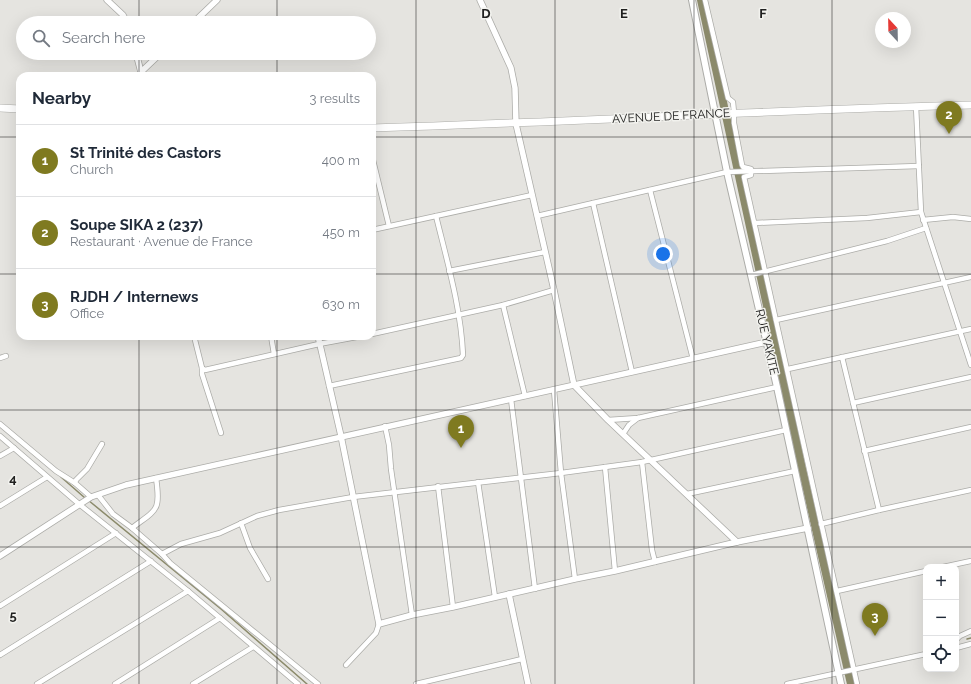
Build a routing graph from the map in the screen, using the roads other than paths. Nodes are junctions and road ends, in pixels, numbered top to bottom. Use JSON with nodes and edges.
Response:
{"nodes":[{"id":1,"x":106,"y":0,"type":"edge"},
{"id":2,"x":217,"y":0,"type":"edge"},
{"id":3,"x":480,"y":0,"type":"edge"},
{"id":4,"x":692,"y":0,"type":"edge"},
{"id":5,"x":705,"y":0,"type":"edge"},
{"id":6,"x":124,"y":16,"type":"edge"},
{"id":7,"x":200,"y":16,"type":"edge"},
{"id":8,"x":138,"y":60,"type":"edge"},
{"id":9,"x":154,"y":60,"type":"edge"},
{"id":10,"x":141,"y":72,"type":"edge"},
{"id":11,"x":143,"y":72,"type":"edge"},
{"id":12,"x":971,"y":105,"type":"edge"},
{"id":13,"x":916,"y":106,"type":"junction"},
{"id":14,"x":0,"y":108,"type":"edge"},
{"id":15,"x":16,"y":109,"type":"edge"},
{"id":16,"x":718,"y":113,"type":"junction"},
{"id":17,"x":733,"y":113,"type":"junction"},
{"id":18,"x":516,"y":124,"type":"junction"},
{"id":19,"x":376,"y":128,"type":"edge"},
{"id":20,"x":919,"y":166,"type":"junction"},
{"id":21,"x":728,"y":171,"type":"junction"},
{"id":22,"x":752,"y":172,"type":"junction"},
{"id":23,"x":376,"y":174,"type":"edge"},
{"id":24,"x":650,"y":190,"type":"junction"},
{"id":25,"x":532,"y":196,"type":"junction"},
{"id":26,"x":592,"y":203,"type":"junction"},
{"id":27,"x":921,"y":212,"type":"junction"},
{"id":28,"x":436,"y":216,"type":"junction"},
{"id":29,"x":537,"y":216,"type":"junction"},
{"id":30,"x":971,"y":219,"type":"edge"},
{"id":31,"x":923,"y":220,"type":"junction"},
{"id":32,"x":755,"y":223,"type":"junction"},
{"id":33,"x":388,"y":226,"type":"junction"},
{"id":34,"x":926,"y":228,"type":"junction"},
{"id":35,"x":376,"y":229,"type":"edge"},
{"id":36,"x":545,"y":252,"type":"junction"},
{"id":37,"x":449,"y":271,"type":"junction"},
{"id":38,"x":765,"y":271,"type":"junction"},
{"id":39,"x":751,"y":275,"type":"junction"},
{"id":40,"x":971,"y":277,"type":"edge"},
{"id":41,"x":945,"y":283,"type":"junction"},
{"id":42,"x":554,"y":290,"type":"junction"},
{"id":43,"x":503,"y":305,"type":"junction"},
{"id":44,"x":458,"y":314,"type":"junction"},
{"id":45,"x":776,"y":320,"type":"junction"},
{"id":46,"x":971,"y":329,"type":"edge"},
{"id":47,"x":961,"y":331,"type":"junction"},
{"id":48,"x":376,"y":333,"type":"edge"},
{"id":49,"x":195,"y":340,"type":"edge"},
{"id":50,"x":272,"y":340,"type":"edge"},
{"id":51,"x":318,"y":340,"type":"edge"},
{"id":52,"x":340,"y":340,"type":"edge"},
{"id":53,"x":766,"y":342,"type":"junction"},
{"id":54,"x":319,"y":344,"type":"junction"},
{"id":55,"x":274,"y":354,"type":"junction"},
{"id":56,"x":6,"y":356,"type":"dead end"},
{"id":57,"x":842,"y":357,"type":"junction"},
{"id":58,"x":0,"y":358,"type":"edge"},
{"id":59,"x":693,"y":359,"type":"junction"},
{"id":60,"x":971,"y":365,"type":"edge"},
{"id":61,"x":202,"y":368,"type":"junction"},
{"id":62,"x":788,"y":369,"type":"junction"},
{"id":63,"x":632,"y":372,"type":"junction"},
{"id":64,"x":971,"y":377,"type":"edge"},
{"id":65,"x":574,"y":385,"type":"junction"},
{"id":66,"x":329,"y":386,"type":"junction"},
{"id":67,"x":777,"y":387,"type":"junction"},
{"id":68,"x":554,"y":390,"type":"junction"},
{"id":69,"x":525,"y":396,"type":"junction"},
{"id":70,"x":511,"y":399,"type":"junction"},
{"id":71,"x":853,"y":403,"type":"junction"},
{"id":72,"x":638,"y":418,"type":"junction"},
{"id":73,"x":608,"y":420,"type":"junction"},
{"id":74,"x":0,"y":424,"type":"edge"},
{"id":75,"x":385,"y":426,"type":"junction"},
{"id":76,"x":971,"y":427,"type":"edge"},
{"id":77,"x":786,"y":430,"type":"junction"},
{"id":78,"x":221,"y":433,"type":"dead end"},
{"id":79,"x":623,"y":434,"type":"junction"},
{"id":80,"x":0,"y":436,"type":"edge"},
{"id":81,"x":341,"y":436,"type":"junction"},
{"id":82,"x":102,"y":444,"type":"dead end"},
{"id":83,"x":14,"y":448,"type":"junction"},
{"id":84,"x":864,"y":451,"type":"junction"},
{"id":85,"x":0,"y":456,"type":"edge"},
{"id":86,"x":650,"y":460,"type":"junction"},
{"id":87,"x":642,"y":462,"type":"junction"},
{"id":88,"x":605,"y":467,"type":"junction"},
{"id":89,"x":795,"y":471,"type":"junction"},
{"id":90,"x":561,"y":473,"type":"junction"},
{"id":91,"x":47,"y":477,"type":"junction"},
{"id":92,"x":156,"y":478,"type":"junction"},
{"id":93,"x":521,"y":478,"type":"junction"},
{"id":94,"x":478,"y":482,"type":"junction"},
{"id":95,"x":75,"y":483,"type":"junction"},
{"id":96,"x":438,"y":486,"type":"junction"},
{"id":97,"x":971,"y":490,"type":"edge"},
{"id":98,"x":394,"y":493,"type":"junction"},
{"id":99,"x":688,"y":494,"type":"junction"},
{"id":100,"x":98,"y":495,"type":"junction"},
{"id":101,"x":92,"y":497,"type":"junction"},
{"id":102,"x":352,"y":497,"type":"junction"},
{"id":103,"x":80,"y":504,"type":"junction"},
{"id":104,"x":0,"y":506,"type":"edge"},
{"id":105,"x":879,"y":510,"type":"junction"},
{"id":106,"x":241,"y":523,"type":"junction"},
{"id":107,"x":821,"y":524,"type":"junction"},
{"id":108,"x":132,"y":528,"type":"junction"},
{"id":109,"x":808,"y":528,"type":"junction"},
{"id":110,"x":116,"y":533,"type":"junction"},
{"id":111,"x":737,"y":542,"type":"junction"},
{"id":112,"x":162,"y":554,"type":"junction"},
{"id":113,"x":0,"y":556,"type":"edge"},
{"id":114,"x":151,"y":561,"type":"junction"},
{"id":115,"x":971,"y":561,"type":"edge"},
{"id":116,"x":656,"y":562,"type":"junction"},
{"id":117,"x":957,"y":564,"type":"edge"},
{"id":118,"x":616,"y":571,"type":"junction"},
{"id":119,"x":923,"y":572,"type":"edge"},
{"id":120,"x":268,"y":579,"type":"dead end"},
{"id":121,"x":575,"y":579,"type":"junction"},
{"id":122,"x":535,"y":589,"type":"junction"},
{"id":123,"x":188,"y":591,"type":"junction"},
{"id":124,"x":837,"y":591,"type":"junction"},
{"id":125,"x":509,"y":594,"type":"junction"},
{"id":126,"x":496,"y":597,"type":"junction"},
{"id":127,"x":0,"y":606,"type":"edge"},
{"id":128,"x":453,"y":607,"type":"junction"},
{"id":129,"x":412,"y":614,"type":"junction"},
{"id":130,"x":220,"y":618,"type":"junction"},
{"id":131,"x":379,"y":624,"type":"junction"},
{"id":132,"x":971,"y":631,"type":"edge"},
{"id":133,"x":959,"y":637,"type":"edge"},
{"id":134,"x":971,"y":644,"type":"edge"},
{"id":135,"x":253,"y":647,"type":"junction"},
{"id":136,"x":959,"y":647,"type":"edge"},
{"id":137,"x":0,"y":655,"type":"edge"},
{"id":138,"x":923,"y":655,"type":"edge"},
{"id":139,"x":522,"y":659,"type":"junction"},
{"id":140,"x":346,"y":665,"type":"dead end"},
{"id":141,"x":854,"y":669,"type":"junction"},
{"id":142,"x":839,"y":673,"type":"junction"},
{"id":143,"x":37,"y":684,"type":"edge"},
{"id":144,"x":115,"y":684,"type":"edge"},
{"id":145,"x":194,"y":684,"type":"edge"},
{"id":146,"x":298,"y":684,"type":"edge"},
{"id":147,"x":318,"y":684,"type":"edge"},
{"id":148,"x":416,"y":684,"type":"edge"},
{"id":149,"x":528,"y":684,"type":"edge"},
{"id":150,"x":787,"y":684,"type":"edge"},
{"id":151,"x":841,"y":684,"type":"edge"},
{"id":152,"x":857,"y":684,"type":"edge"}],
"edges":[{"from":1,"to":6,"type":"street"},
{"from":2,"to":7,"type":"street"},
{"from":3,"to":18,"type":"street"},
{"from":4,"to":16,"type":"main road","name":"RUE YAKITE"},
{"from":5,"to":17,"type":"street"},
{"from":8,"to":10,"type":"street"},
{"from":9,"to":11,"type":"street"},
{"from":12,"to":13,"type":"main road","name":"AVENUE DE FRANCE"},
{"from":13,"to":17,"type":"main road","name":"AVENUE DE FRANCE"},
{"from":13,"to":20,"type":"street"},
{"from":14,"to":15,"type":"main road"},
{"from":16,"to":17,"type":"main road","name":"AVENUE DE FRANCE"},
{"from":16,"to":18,"type":"main road","name":"AVENUE DE FRANCE"},
{"from":16,"to":21,"type":"main road","name":"RUE YAKITE"},
{"from":17,"to":22,"type":"street"},
{"from":18,"to":19,"type":"main road","name":"AVENUE DE FRANCE"},
{"from":18,"to":25,"type":"street"},
{"from":20,"to":22,"type":"street"},
{"from":20,"to":27,"type":"street"},
{"from":21,"to":22,"type":"street"},
{"from":21,"to":24,"type":"street"},
{"from":21,"to":39,"type":"main road","name":"RUE YAKITE"},
{"from":22,"to":32,"type":"street"},
{"from":23,"to":33,"type":"street"},
{"from":24,"to":26,"type":"street"},
{"from":24,"to":59,"type":"street"},
{"from":25,"to":28,"type":"street"},
{"from":25,"to":29,"type":"street"},
{"from":26,"to":29,"type":"street"},
{"from":26,"to":63,"type":"street"},
{"from":27,"to":31,"type":"street"},
{"from":27,"to":32,"type":"street"},
{"from":28,"to":33,"type":"street"},
{"from":28,"to":37,"type":"street"},
{"from":29,"to":36,"type":"street"},
{"from":30,"to":31,"type":"street"},
{"from":31,"to":34,"type":"street"},
{"from":32,"to":38,"type":"street"},
{"from":33,"to":35,"type":"street"},
{"from":34,"to":38,"type":"street"},
{"from":34,"to":41,"type":"street"},
{"from":36,"to":37,"type":"street"},
{"from":36,"to":42,"type":"street"},
{"from":37,"to":44,"type":"street"},
{"from":38,"to":39,"type":"street"},
{"from":38,"to":45,"type":"street"},
{"from":39,"to":53,"type":"main road","name":"RUE YAKITE"},
{"from":40,"to":41,"type":"street"},
{"from":41,"to":45,"type":"street"},
{"from":41,"to":47,"type":"street"},
{"from":42,"to":43,"type":"street"},
{"from":42,"to":65,"type":"street"},
{"from":43,"to":44,"type":"street"},
{"from":43,"to":69,"type":"street"},
{"from":44,"to":48,"type":"street"},
{"from":44,"to":66,"type":"street"},
{"from":45,"to":62,"type":"street"},
{"from":46,"to":47,"type":"street"},
{"from":47,"to":57,"type":"street"},
{"from":47,"to":60,"type":"street"},
{"from":49,"to":61,"type":"street"},
{"from":50,"to":55,"type":"street"},
{"from":51,"to":54,"type":"street"},
{"from":52,"to":54,"type":"street"},
{"from":53,"to":59,"type":"street"},
{"from":53,"to":67,"type":"main road","name":"RUE YAKITE"},
{"from":54,"to":55,"type":"street"},
{"from":54,"to":66,"type":"street"},
{"from":55,"to":61,"type":"street"},
{"from":56,"to":58,"type":"street"},
{"from":57,"to":62,"type":"street"},
{"from":57,"to":71,"type":"street"},
{"from":59,"to":63,"type":"street"},
{"from":61,"to":78,"type":"street"},
{"from":62,"to":107,"type":"street"},
{"from":63,"to":65,"type":"street"},
{"from":64,"to":71,"type":"street"},
{"from":65,"to":68,"type":"street"},
{"from":65,"to":73,"type":"street"},
{"from":66,"to":81,"type":"street"},
{"from":67,"to":72,"type":"street"},
{"from":67,"to":77,"type":"main road","name":"RUE YAKITE"},
{"from":68,"to":69,"type":"street"},
{"from":68,"to":90,"type":"street"},
{"from":69,"to":70,"type":"street"},
{"from":70,"to":75,"type":"street"},
{"from":70,"to":93,"type":"street"},
{"from":71,"to":84,"type":"street"},
{"from":72,"to":73,"type":"street"},
{"from":72,"to":79,"type":"street"},
{"from":73,"to":79,"type":"street"},
{"from":74,"to":95,"type":"street"},
{"from":75,"to":81,"type":"street"},
{"from":75,"to":98,"type":"street"},
{"from":76,"to":84,"type":"street"},
{"from":77,"to":86,"type":"street"},
{"from":77,"to":89,"type":"main road","name":"RUE YAKITE"},
{"from":79,"to":86,"type":"street"},
{"from":80,"to":83,"type":"street"},
{"from":81,"to":92,"type":"street"},
{"from":81,"to":102,"type":"street"},
{"from":82,"to":95,"type":"street"},
{"from":83,"to":85,"type":"street"},
{"from":83,"to":91,"type":"street"},
{"from":84,"to":105,"type":"street"},
{"from":86,"to":87,"type":"street"},
{"from":86,"to":99,"type":"street"},
{"from":87,"to":88,"type":"street"},
{"from":87,"to":116,"type":"street"},
{"from":88,"to":90,"type":"street"},
{"from":88,"to":118,"type":"street"},
{"from":89,"to":99,"type":"street"},
{"from":89,"to":109,"type":"main road","name":"RUE YAKITE"},
{"from":90,"to":93,"type":"street"},
{"from":90,"to":121,"type":"street"},
{"from":91,"to":103,"type":"street"},
{"from":91,"to":104,"type":"street"},
{"from":92,"to":100,"type":"street"},
{"from":92,"to":108,"type":"street"},
{"from":93,"to":94,"type":"street"},
{"from":93,"to":122,"type":"street"},
{"from":94,"to":96,"type":"street"},
{"from":94,"to":126,"type":"street"},
{"from":95,"to":101,"type":"street"},
{"from":96,"to":98,"type":"street"},
{"from":96,"to":128,"type":"street"},
{"from":97,"to":105,"type":"street"},
{"from":98,"to":102,"type":"street"},
{"from":98,"to":129,"type":"street"},
{"from":99,"to":111,"type":"street"},
{"from":100,"to":101,"type":"street"},
{"from":100,"to":108,"type":"street"},
{"from":101,"to":103,"type":"street"},
{"from":102,"to":106,"type":"street"},
{"from":102,"to":131,"type":"street"},
{"from":103,"to":110,"type":"street"},
{"from":103,"to":113,"type":"street"},
{"from":105,"to":107,"type":"street"},
{"from":106,"to":112,"type":"street"},
{"from":106,"to":120,"type":"street"},
{"from":107,"to":124,"type":"street"},
{"from":108,"to":112,"type":"street"},
{"from":109,"to":111,"type":"street"},
{"from":109,"to":142,"type":"main road","name":"RUE YAKITE"},
{"from":110,"to":114,"type":"street"},
{"from":110,"to":127,"type":"street"},
{"from":111,"to":116,"type":"street"},
{"from":112,"to":147,"type":"street"},
{"from":114,"to":123,"type":"street"},
{"from":114,"to":137,"type":"street"},
{"from":115,"to":117,"type":"street"},
{"from":116,"to":118,"type":"street"},
{"from":118,"to":121,"type":"street"},
{"from":119,"to":124,"type":"street"},
{"from":121,"to":122,"type":"street"},
{"from":122,"to":125,"type":"street"},
{"from":123,"to":130,"type":"street"},
{"from":123,"to":143,"type":"street"},
{"from":124,"to":141,"type":"street"},
{"from":125,"to":126,"type":"street"},
{"from":125,"to":139,"type":"street"},
{"from":126,"to":128,"type":"street"},
{"from":128,"to":129,"type":"street"},
{"from":129,"to":131,"type":"street"},
{"from":130,"to":135,"type":"street"},
{"from":130,"to":144,"type":"street"},
{"from":131,"to":140,"type":"street"},
{"from":132,"to":133,"type":"street"},
{"from":134,"to":136,"type":"street"},
{"from":135,"to":145,"type":"street"},
{"from":135,"to":146,"type":"street"},
{"from":138,"to":141,"type":"street"},
{"from":139,"to":148,"type":"street"},
{"from":139,"to":149,"type":"street"},
{"from":141,"to":142,"type":"street"},
{"from":141,"to":152,"type":"street"},
{"from":142,"to":150,"type":"street"},
{"from":142,"to":151,"type":"main road","name":"RUE YAKITE"}]}
